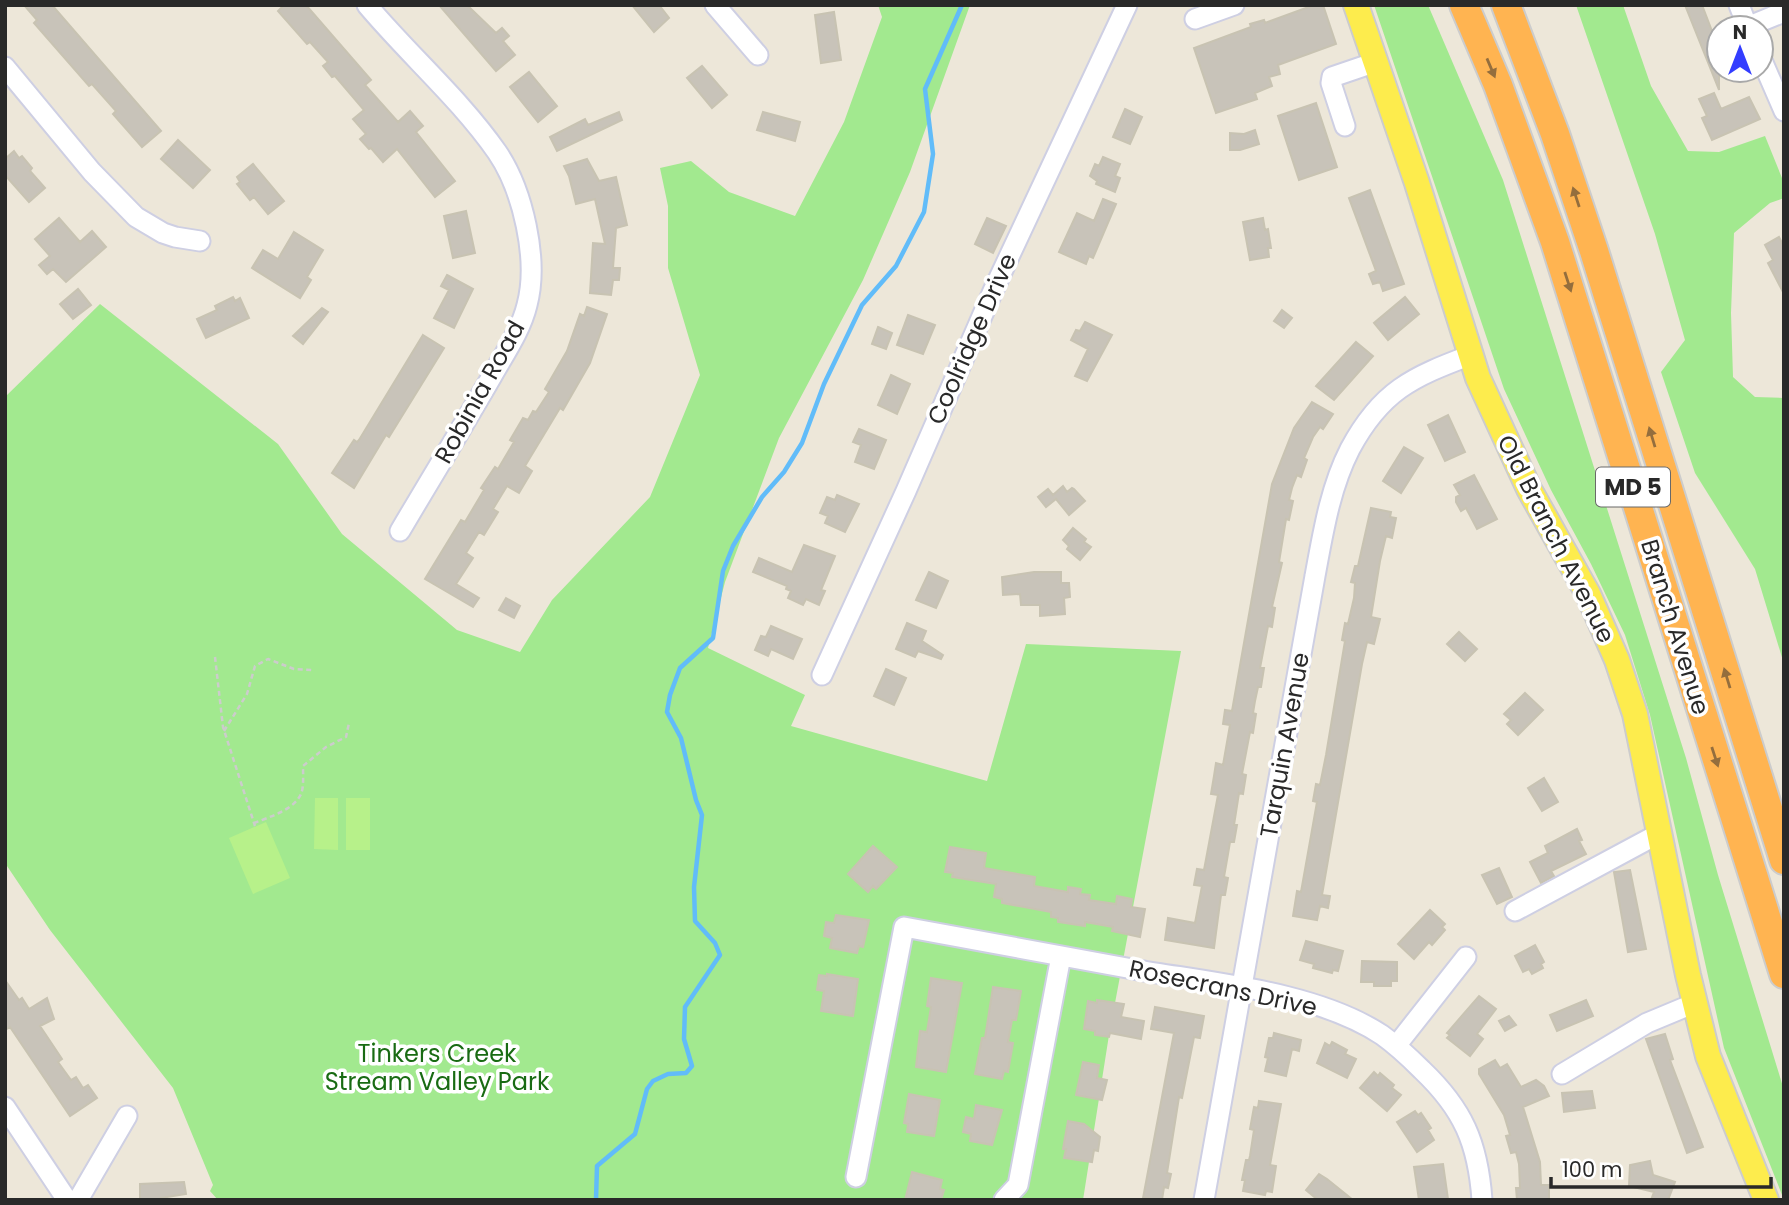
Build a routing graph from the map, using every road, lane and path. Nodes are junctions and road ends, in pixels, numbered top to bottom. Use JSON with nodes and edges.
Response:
{"nodes":[{"id":1,"x":367,"y":5,"type":"edge"},
{"id":2,"x":715,"y":5,"type":"edge"},
{"id":3,"x":1127,"y":5,"type":"edge"},
{"id":4,"x":1234,"y":5,"type":"edge"},
{"id":5,"x":1356,"y":5,"type":"edge"},
{"id":6,"x":1464,"y":5,"type":"edge"},
{"id":7,"x":1506,"y":5,"type":"edge"},
{"id":8,"x":1195,"y":19,"type":"dead end"},
{"id":9,"x":758,"y":55,"type":"dead end"},
{"id":10,"x":1376,"y":62,"type":"junction"},
{"id":11,"x":5,"y":67,"type":"edge"},
{"id":12,"x":1772,"y":84,"type":"edge"},
{"id":13,"x":1784,"y":111,"type":"edge"},
{"id":14,"x":1345,"y":126,"type":"dead end"},
{"id":15,"x":200,"y":241,"type":"dead end"},
{"id":16,"x":1471,"y":355,"type":"junction"},
{"id":17,"x":400,"y":531,"type":"dead end"},
{"id":18,"x":215,"y":657,"type":"dead end"},
{"id":19,"x":313,"y":670,"type":"dead end"},
{"id":20,"x":822,"y":675,"type":"dead end"},
{"id":21,"x":349,"y":723,"type":"dead end"},
{"id":22,"x":224,"y":731,"type":"junction"},
{"id":23,"x":1660,"y":833,"type":"junction"},
{"id":24,"x":1784,"y":860,"type":"edge"},
{"id":25,"x":1515,"y":911,"type":"dead end"},
{"id":26,"x":1061,"y":956,"type":"junction"},
{"id":27,"x":1466,"y":957,"type":"dead end"},
{"id":28,"x":1784,"y":974,"type":"edge"},
{"id":29,"x":1240,"y":988,"type":"junction"},
{"id":30,"x":1695,"y":1003,"type":"junction"},
{"id":31,"x":1396,"y":1045,"type":"junction"},
{"id":32,"x":1562,"y":1074,"type":"dead end"},
{"id":33,"x":5,"y":1107,"type":"edge"},
{"id":34,"x":127,"y":1116,"type":"dead end"},
{"id":35,"x":856,"y":1177,"type":"dead end"},
{"id":36,"x":67,"y":1200,"type":"edge"},
{"id":37,"x":78,"y":1200,"type":"edge"},
{"id":38,"x":1003,"y":1200,"type":"edge"},
{"id":39,"x":1204,"y":1200,"type":"edge"},
{"id":40,"x":1482,"y":1200,"type":"edge"},
{"id":41,"x":1766,"y":1200,"type":"edge"}],
"edges":[{"from":1,"to":17,"type":"street","name":"Robinia Road"},
{"from":2,"to":9,"type":"street"},
{"from":3,"to":20,"type":"street","name":"Coolridge Drive"},
{"from":4,"to":8,"type":"street"},
{"from":5,"to":10,"type":"main road","name":"Old Branch Avenue"},
{"from":6,"to":28,"type":"highway","name":"Branch Avenue","number":"MD 5","one_way":true},
{"from":24,"to":7,"type":"highway","name":"Branch Avenue","number":"MD 5","one_way":true},
{"from":10,"to":14,"type":"street"},
{"from":10,"to":16,"type":"main road","name":"Old Branch Avenue"},
{"from":11,"to":15,"type":"street"},
{"from":12,"to":13,"type":"street"},
{"from":16,"to":23,"type":"main road","name":"Old Branch Avenue"},
{"from":16,"to":29,"type":"street","name":"Tarquin Avenue"},
{"from":18,"to":22,"type":"path"},
{"from":19,"to":22,"type":"path"},
{"from":21,"to":22,"type":"path"},
{"from":23,"to":25,"type":"street"},
{"from":23,"to":30,"type":"main road","name":"Old Branch Avenue"},
{"from":26,"to":29,"type":"street","name":"Rosecrans Drive"},
{"from":26,"to":35,"type":"street","name":"Rosecrans Drive"},
{"from":26,"to":38,"type":"street"},
{"from":27,"to":31,"type":"street"},
{"from":29,"to":31,"type":"street","name":"Rosecrans Drive"},
{"from":29,"to":39,"type":"street","name":"Tarquin Avenue"},
{"from":30,"to":32,"type":"street"},
{"from":30,"to":41,"type":"main road","name":"Old Branch Avenue"},
{"from":31,"to":40,"type":"street","name":"Rosecrans Drive"},
{"from":33,"to":36,"type":"street"},
{"from":34,"to":37,"type":"street"}]}
